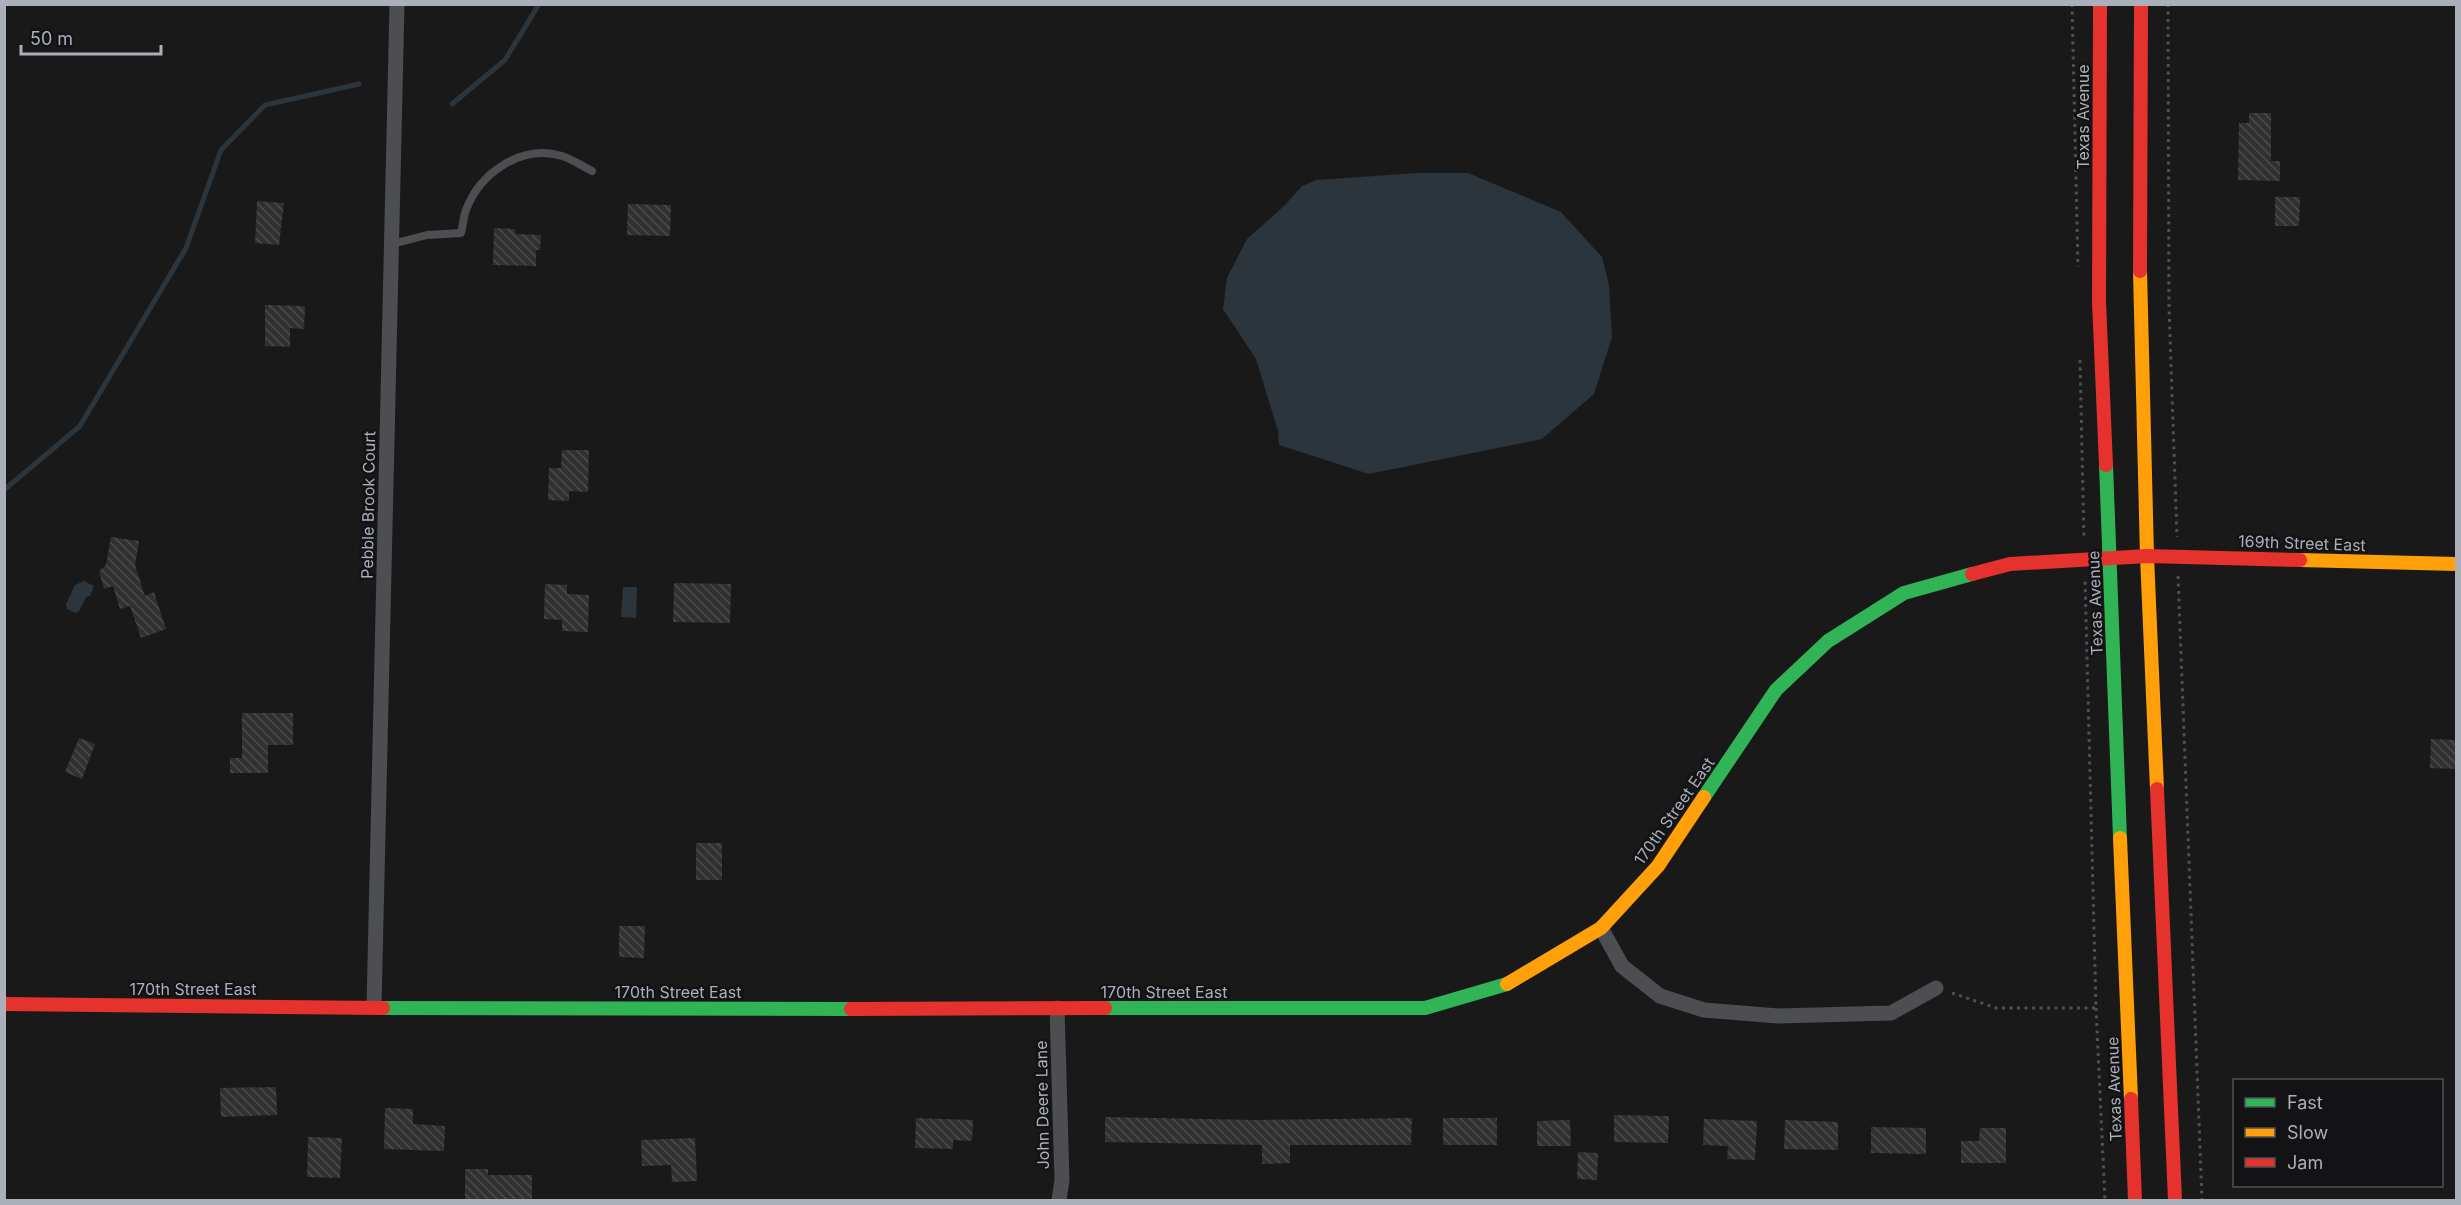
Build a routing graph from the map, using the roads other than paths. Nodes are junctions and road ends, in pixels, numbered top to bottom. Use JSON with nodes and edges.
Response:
{"nodes":[{"id":1,"x":397,"y":4,"type":"edge"},
{"id":2,"x":2100,"y":4,"type":"edge"},
{"id":3,"x":2141,"y":4,"type":"edge"},
{"id":4,"x":592,"y":171,"type":"dead end"},
{"id":5,"x":392,"y":244,"type":"junction"},
{"id":6,"x":2147,"y":556,"type":"junction"},
{"id":7,"x":2109,"y":559,"type":"junction"},
{"id":8,"x":2457,"y":564,"type":"edge"},
{"id":9,"x":1601,"y":928,"type":"junction"},
{"id":10,"x":1936,"y":988,"type":"dead end"},
{"id":11,"x":4,"y":1004,"type":"edge"},
{"id":12,"x":374,"y":1007,"type":"junction"},
{"id":13,"x":1057,"y":1008,"type":"junction"},
{"id":14,"x":1059,"y":1200,"type":"edge"},
{"id":15,"x":2135,"y":1200,"type":"edge"},
{"id":16,"x":2175,"y":1200,"type":"edge"}],
"edges":[{"from":1,"to":5,"type":"street","name":"Pebble Brook Court"},
{"from":2,"to":7,"type":"street","name":"Texas Avenue"},
{"from":3,"to":6,"type":"street"},
{"from":4,"to":5,"type":"lane"},
{"from":5,"to":12,"type":"street","name":"Pebble Brook Court"},
{"from":6,"to":7,"type":"street","name":"170th Street East"},
{"from":6,"to":8,"type":"street","name":"169th Street East"},
{"from":6,"to":16,"type":"street"},
{"from":7,"to":9,"type":"street","name":"170th Street East"},
{"from":7,"to":15,"type":"street","name":"Texas Avenue"},
{"from":9,"to":10,"type":"street"},
{"from":9,"to":13,"type":"street","name":"170th Street East"},
{"from":11,"to":12,"type":"street","name":"170th Street East"},
{"from":12,"to":13,"type":"street","name":"170th Street East"},
{"from":13,"to":14,"type":"street","name":"John Deere Lane"}]}
